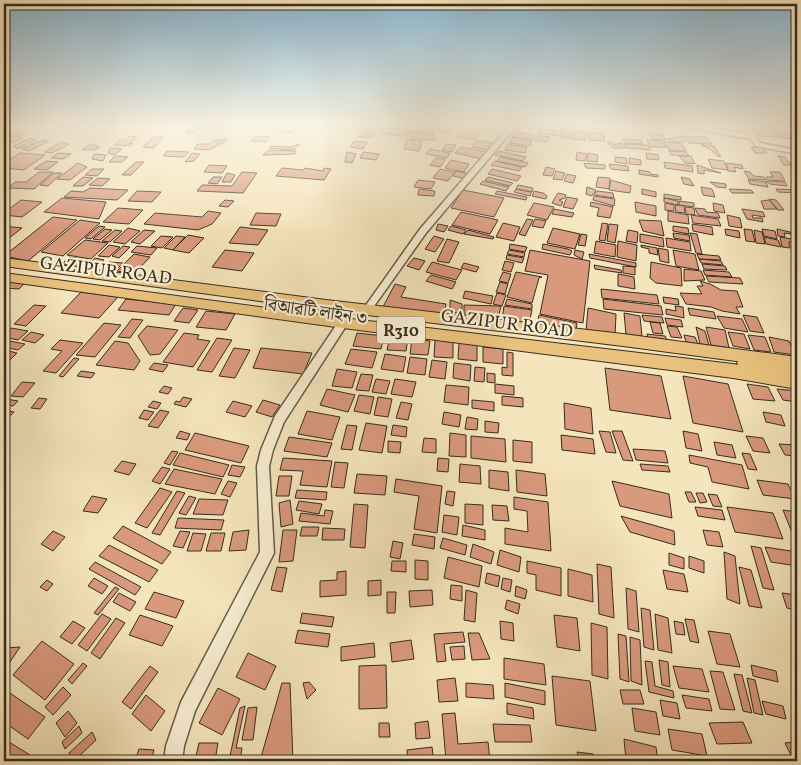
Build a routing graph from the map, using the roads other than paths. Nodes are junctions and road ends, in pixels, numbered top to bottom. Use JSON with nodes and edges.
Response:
{"nodes":[{"id":1,"x":484,"y":161,"type":"edge"},
{"id":2,"x":4,"y":262,"type":"edge"},
{"id":3,"x":4,"y":270,"type":"edge"},
{"id":4,"x":4,"y":277,"type":"edge"},
{"id":5,"x":367,"y":310,"type":"junction"},
{"id":6,"x":343,"y":322,"type":"junction"},
{"id":7,"x":797,"y":363,"type":"edge"},
{"id":8,"x":740,"y":367,"type":"junction"},
{"id":9,"x":797,"y":368,"type":"edge"},
{"id":10,"x":797,"y":375,"type":"edge"},
{"id":11,"x":797,"y":382,"type":"edge"},
{"id":12,"x":173,"y":761,"type":"edge"}],
"edges":[{"from":1,"to":5,"type":"street"},
{"from":2,"to":5,"type":"main road","name":"GAZIPUR ROAD","number":"R310"},
{"from":3,"to":8,"type":"main road","name":"বিআরটি লাইন ৩"},
{"from":4,"to":6,"type":"main road","name":"GAZIPUR ROAD","number":"R310"},
{"from":5,"to":7,"type":"main road","name":"GAZIPUR ROAD","number":"R310"},
{"from":6,"to":8,"type":"main road","name":"GAZIPUR ROAD","number":"R310"},
{"from":6,"to":12,"type":"street"},
{"from":8,"to":9,"type":"highway","name":"বিআরটি লাইন ৩"},
{"from":8,"to":10,"type":"highway"},
{"from":8,"to":11,"type":"main road","name":"GAZIPUR ROAD","number":"R310"}]}
